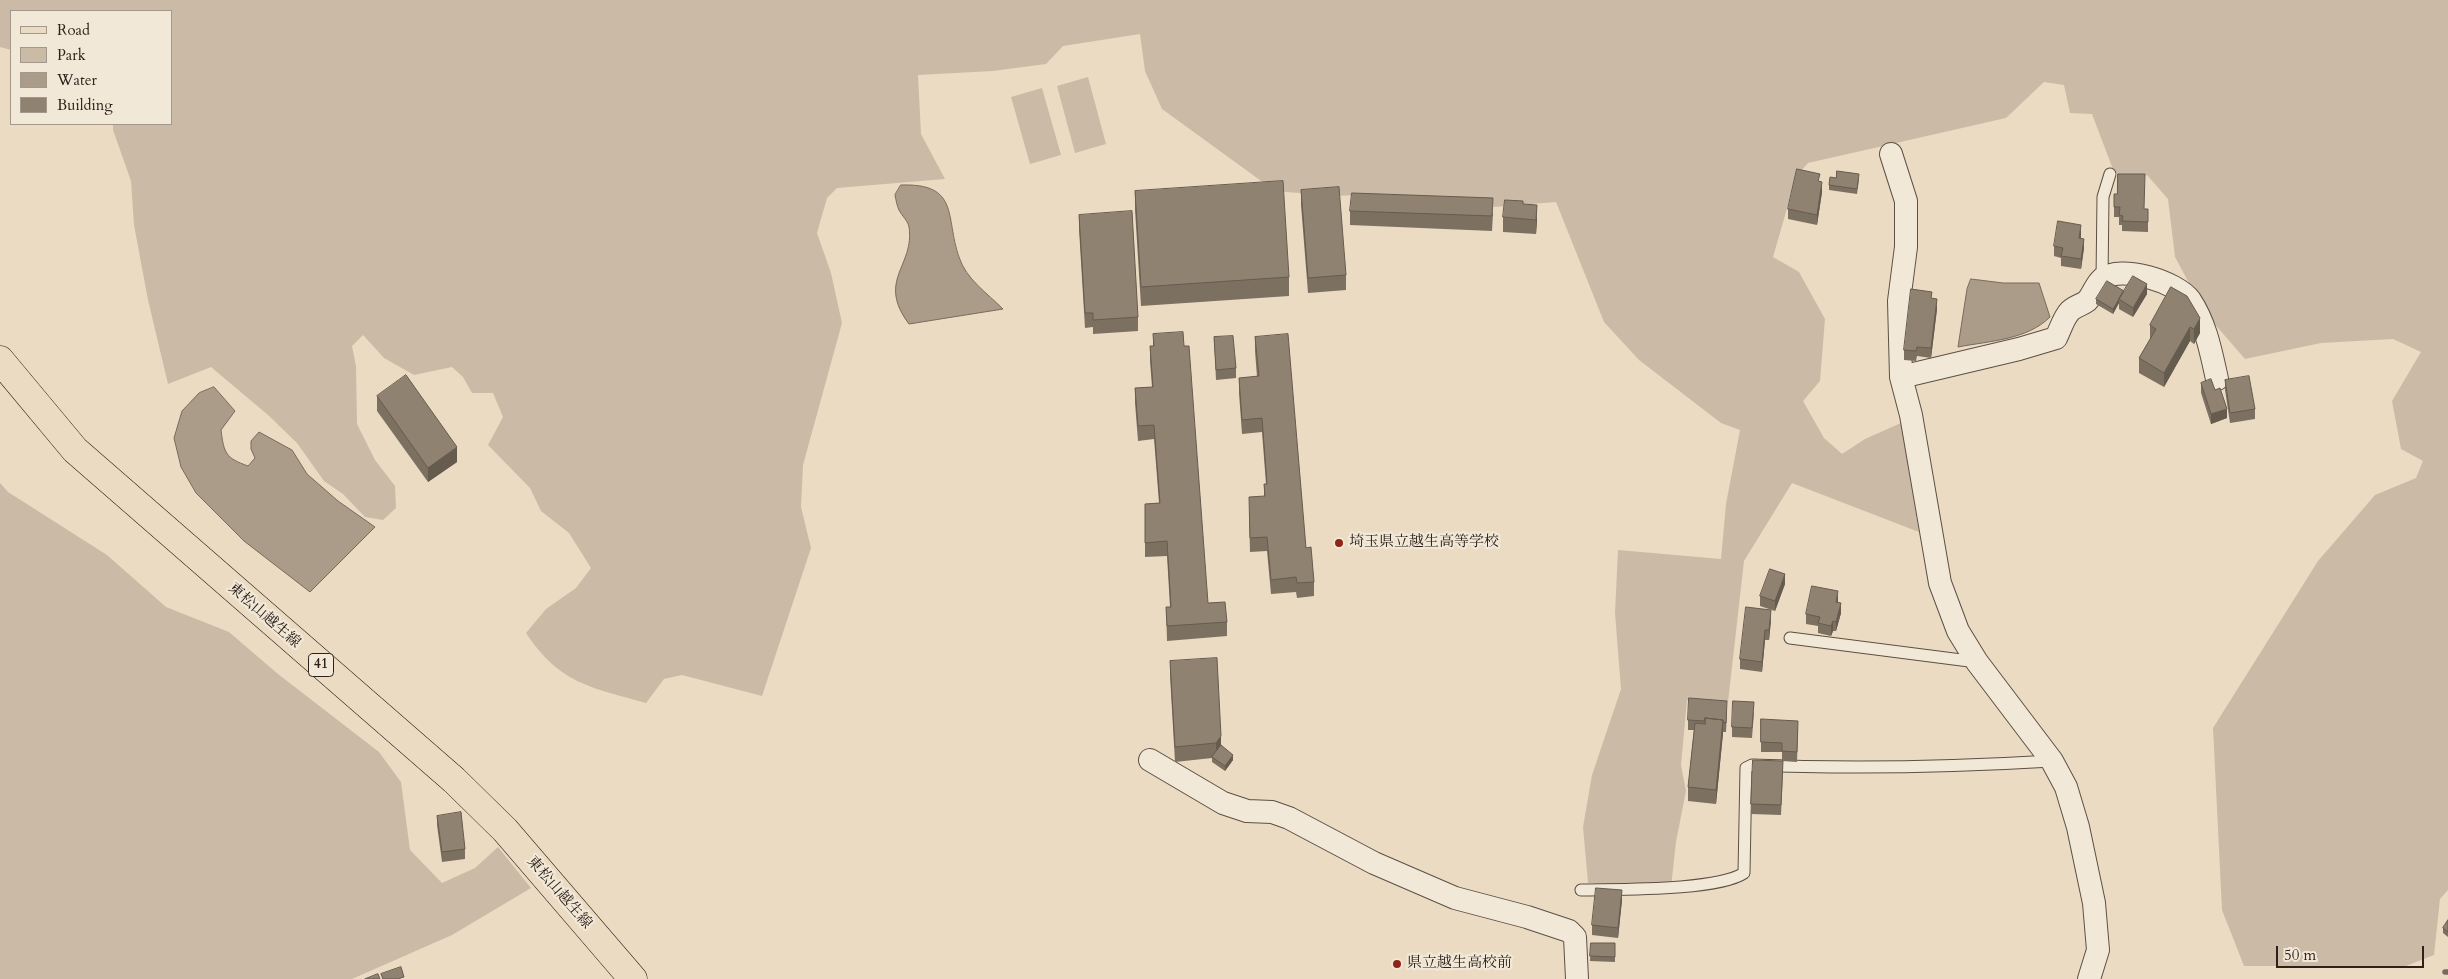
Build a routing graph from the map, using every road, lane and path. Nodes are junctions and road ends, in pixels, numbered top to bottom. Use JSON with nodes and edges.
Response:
{"nodes":[{"id":1,"x":1891,"y":154,"type":"dead end"},
{"id":2,"x":2110,"y":174,"type":"dead end"},
{"id":3,"x":2102,"y":279,"type":"junction"},
{"id":4,"x":0,"y":360,"type":"edge"},
{"id":5,"x":1901,"y":377,"type":"junction"},
{"id":6,"x":2217,"y":379,"type":"dead end"},
{"id":7,"x":1790,"y":638,"type":"dead end"},
{"id":8,"x":1977,"y":662,"type":"junction"},
{"id":9,"x":1150,"y":760,"type":"dead end"},
{"id":10,"x":2052,"y":761,"type":"junction"},
{"id":11,"x":1581,"y":890,"type":"dead end"},
{"id":12,"x":633,"y":979,"type":"edge"},
{"id":13,"x":1577,"y":979,"type":"edge"},
{"id":14,"x":2089,"y":979,"type":"edge"}],
"edges":[{"from":1,"to":5,"type":"street"},
{"from":2,"to":3,"type":"lane"},
{"from":3,"to":5,"type":"street"},
{"from":3,"to":6,"type":"street"},
{"from":4,"to":12,"type":"main road","name":"東松山越生線","number":"41"},
{"from":5,"to":8,"type":"street"},
{"from":7,"to":8,"type":"lane"},
{"from":8,"to":10,"type":"street"},
{"from":9,"to":13,"type":"street"},
{"from":10,"to":11,"type":"lane"},
{"from":10,"to":14,"type":"street"}]}
